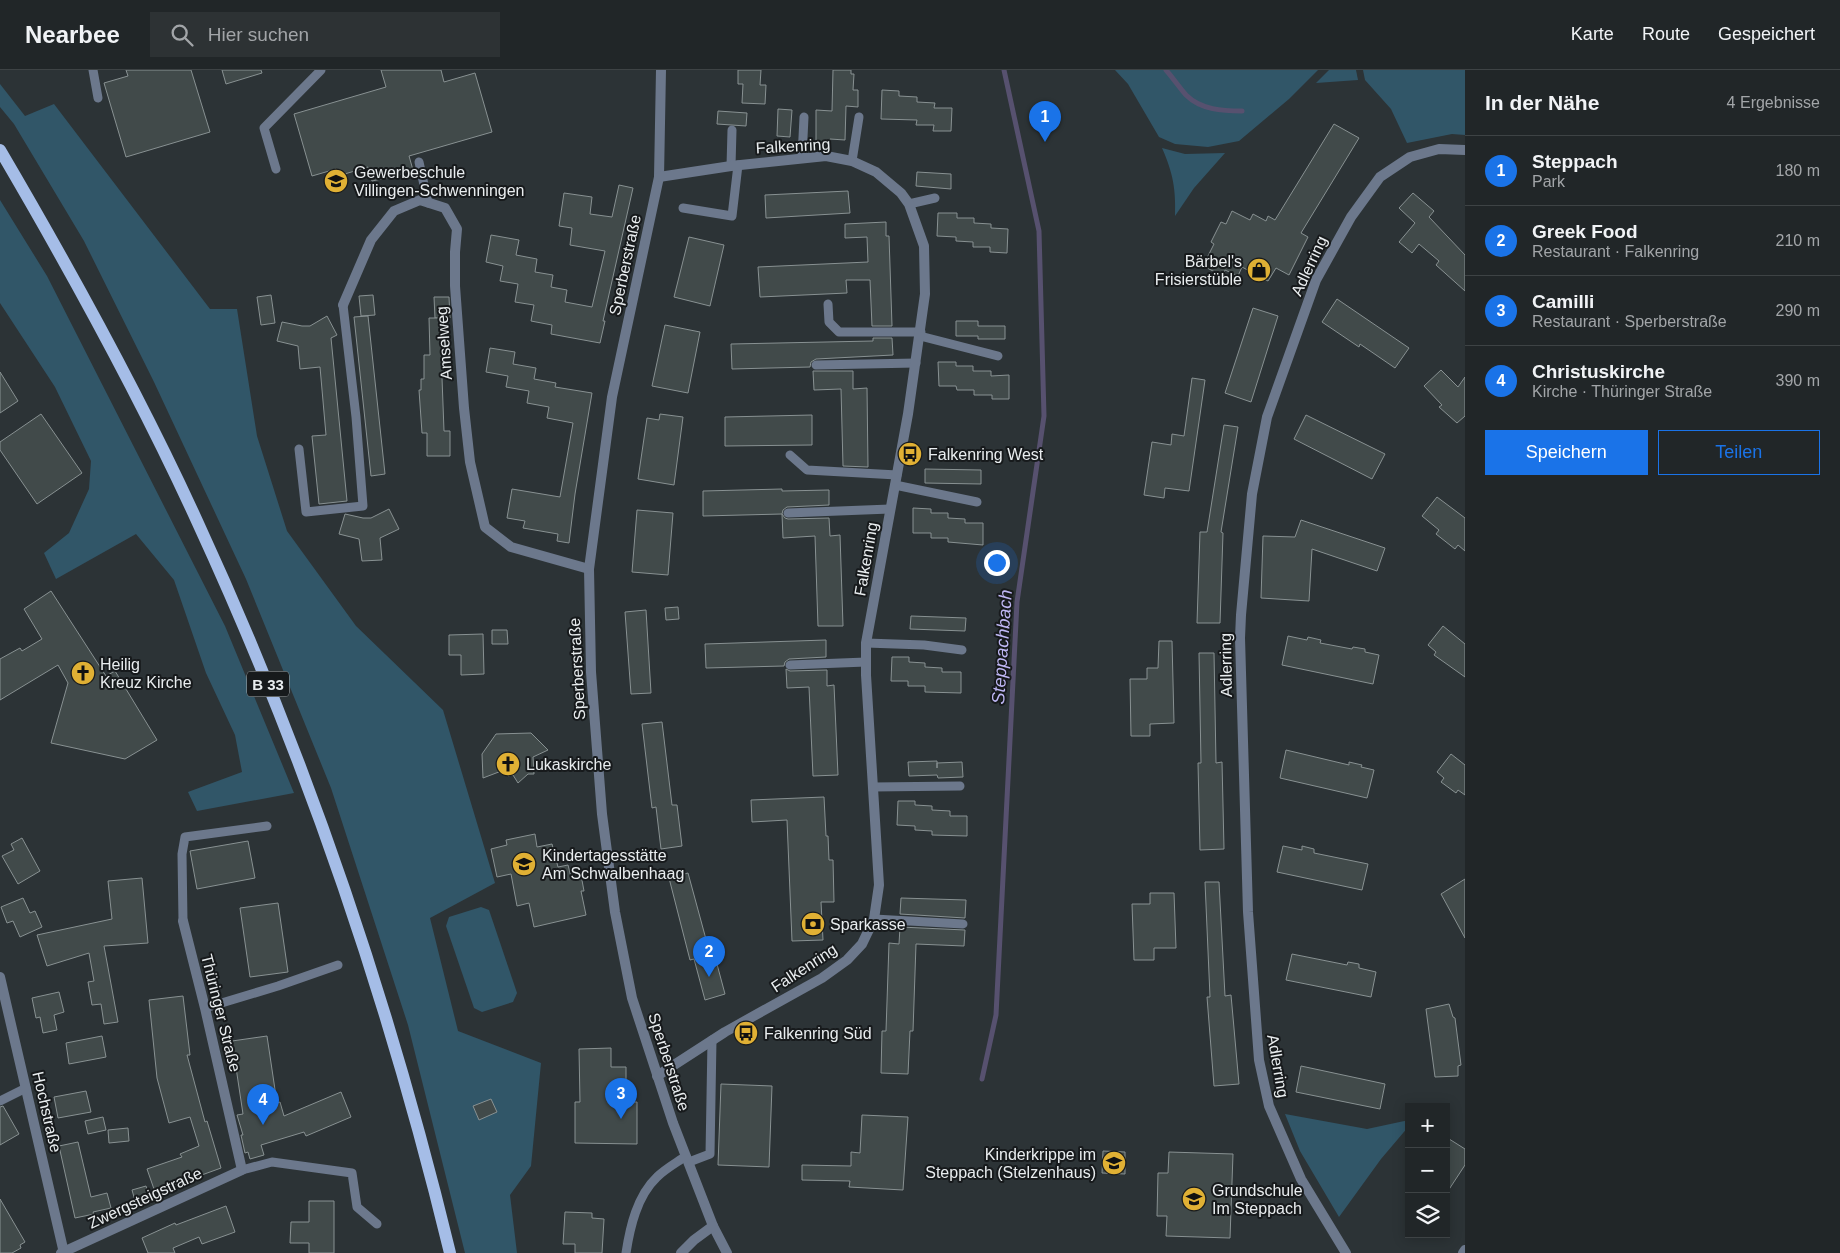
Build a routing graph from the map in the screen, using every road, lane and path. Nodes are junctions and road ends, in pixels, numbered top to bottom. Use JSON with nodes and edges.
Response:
{"nodes":[{"id":1,"x":93,"y":70,"type":"edge"},
{"id":2,"x":321,"y":70,"type":"edge"},
{"id":3,"x":661,"y":70,"type":"edge"},
{"id":4,"x":312,"y":74,"type":"edge"},
{"id":5,"x":98,"y":98,"type":"dead end"},
{"id":6,"x":804,"y":117,"type":"dead end"},
{"id":7,"x":860,"y":117,"type":"dead end"},
{"id":8,"x":732,"y":130,"type":"dead end"},
{"id":9,"x":0,"y":150,"type":"edge"},
{"id":10,"x":1465,"y":150,"type":"edge"},
{"id":11,"x":802,"y":158,"type":"junction"},
{"id":12,"x":852,"y":161,"type":"junction"},
{"id":13,"x":418,"y":162,"type":"dead end"},
{"id":14,"x":734,"y":166,"type":"junction"},
{"id":15,"x":276,"y":169,"type":"dead end"},
{"id":16,"x":659,"y":177,"type":"junction"},
{"id":17,"x":935,"y":198,"type":"dead end"},
{"id":18,"x":428,"y":203,"type":"junction"},
{"id":19,"x":908,"y":204,"type":"junction"},
{"id":20,"x":682,"y":208,"type":"dead end"},
{"id":21,"x":828,"y":304,"type":"dead end"},
{"id":22,"x":343,"y":305,"type":"joint"},
{"id":23,"x":920,"y":334,"type":"junction"},
{"id":24,"x":998,"y":356,"type":"dead end"},
{"id":25,"x":916,"y":363,"type":"junction"},
{"id":26,"x":816,"y":365,"type":"dead end"},
{"id":27,"x":299,"y":449,"type":"dead end"},
{"id":28,"x":790,"y":455,"type":"dead end"},
{"id":29,"x":896,"y":480,"type":"junction"},
{"id":30,"x":977,"y":502,"type":"dead end"},
{"id":31,"x":890,"y":509,"type":"junction"},
{"id":32,"x":788,"y":513,"type":"dead end"},
{"id":33,"x":589,"y":569,"type":"junction"},
{"id":34,"x":866,"y":643,"type":"junction"},
{"id":35,"x":962,"y":650,"type":"dead end"},
{"id":36,"x":866,"y":662,"type":"junction"},
{"id":37,"x":790,"y":665,"type":"dead end"},
{"id":38,"x":960,"y":786,"type":"dead end"},
{"id":39,"x":873,"y":787,"type":"junction"},
{"id":40,"x":267,"y":826,"type":"dead end"},
{"id":41,"x":874,"y":919,"type":"junction"},
{"id":42,"x":183,"y":921,"type":"joint"},
{"id":43,"x":963,"y":924,"type":"dead end"},
{"id":44,"x":338,"y":965,"type":"dead end"},
{"id":45,"x":0,"y":977,"type":"edge"},
{"id":46,"x":205,"y":1008,"type":"junction"},
{"id":47,"x":712,"y":1040,"type":"junction"},
{"id":48,"x":658,"y":1076,"type":"junction"},
{"id":49,"x":26,"y":1088,"type":"junction"},
{"id":50,"x":0,"y":1101,"type":"edge"},
{"id":51,"x":687,"y":1159,"type":"junction"},
{"id":52,"x":242,"y":1170,"type":"junction"},
{"id":53,"x":377,"y":1224,"type":"dead end"},
{"id":54,"x":713,"y":1226,"type":"junction"},
{"id":55,"x":1465,"y":1250,"type":"edge"},
{"id":56,"x":63,"y":1252,"type":"edge"},
{"id":57,"x":450,"y":1253,"type":"edge"},
{"id":58,"x":626,"y":1253,"type":"edge"},
{"id":59,"x":682,"y":1253,"type":"edge"},
{"id":60,"x":727,"y":1253,"type":"edge"},
{"id":61,"x":1346,"y":1253,"type":"edge"},
{"id":62,"x":1463,"y":1253,"type":"edge"}],
"edges":[{"from":1,"to":5,"type":"lane"},
{"from":2,"to":4,"type":"lane"},
{"from":3,"to":16,"type":"street","name":"Sperberstraße"},
{"from":4,"to":15,"type":"lane"},
{"from":6,"to":11,"type":"lane"},
{"from":7,"to":12,"type":"lane"},
{"from":8,"to":14,"type":"lane"},
{"from":9,"to":57,"type":"main road","number":"B 33"},
{"from":10,"to":61,"type":"street","name":"Adlerring"},
{"from":11,"to":12,"type":"street","name":"Falkenring"},
{"from":11,"to":14,"type":"street","name":"Falkenring"},
{"from":12,"to":19,"type":"street","name":"Falkenring"},
{"from":13,"to":18,"type":"lane"},
{"from":14,"to":16,"type":"street","name":"Falkenring"},
{"from":14,"to":20,"type":"lane"},
{"from":16,"to":33,"type":"street","name":"Sperberstraße"},
{"from":17,"to":19,"type":"lane"},
{"from":18,"to":22,"type":"street"},
{"from":18,"to":33,"type":"street","name":"Amselweg"},
{"from":19,"to":23,"type":"street","name":"Falkenring"},
{"from":21,"to":23,"type":"lane"},
{"from":22,"to":27,"type":"lane"},
{"from":23,"to":24,"type":"lane"},
{"from":23,"to":25,"type":"street","name":"Falkenring"},
{"from":25,"to":26,"type":"lane"},
{"from":25,"to":29,"type":"street","name":"Falkenring"},
{"from":28,"to":29,"type":"lane"},
{"from":29,"to":30,"type":"lane"},
{"from":29,"to":31,"type":"street","name":"Falkenring"},
{"from":31,"to":32,"type":"lane"},
{"from":31,"to":34,"type":"street","name":"Falkenring"},
{"from":33,"to":48,"type":"street","name":"Sperberstraße"},
{"from":34,"to":35,"type":"lane"},
{"from":34,"to":36,"type":"street","name":"Falkenring"},
{"from":36,"to":37,"type":"lane"},
{"from":36,"to":39,"type":"street","name":"Falkenring"},
{"from":38,"to":39,"type":"lane"},
{"from":39,"to":41,"type":"street","name":"Falkenring"},
{"from":40,"to":42,"type":"lane"},
{"from":41,"to":43,"type":"lane"},
{"from":41,"to":47,"type":"street","name":"Falkenring"},
{"from":42,"to":46,"type":"street","name":"Thüringer Straße"},
{"from":44,"to":46,"type":"lane"},
{"from":45,"to":49,"type":"street","name":"Hochstraße"},
{"from":46,"to":52,"type":"street","name":"Thüringer Straße"},
{"from":47,"to":48,"type":"street","name":"Falkenring"},
{"from":47,"to":51,"type":"lane"},
{"from":48,"to":51,"type":"street","name":"Sperberstraße"},
{"from":49,"to":50,"type":"lane"},
{"from":49,"to":56,"type":"street","name":"Hochstraße"},
{"from":51,"to":54,"type":"street","name":"Sperberstraße"},
{"from":51,"to":58,"type":"lane"},
{"from":52,"to":53,"type":"lane"},
{"from":52,"to":56,"type":"street","name":"Zwergsteigstraße"},
{"from":54,"to":59,"type":"street"},
{"from":54,"to":60,"type":"street","name":"Sperberstraße"},
{"from":55,"to":62,"type":"street"}]}
